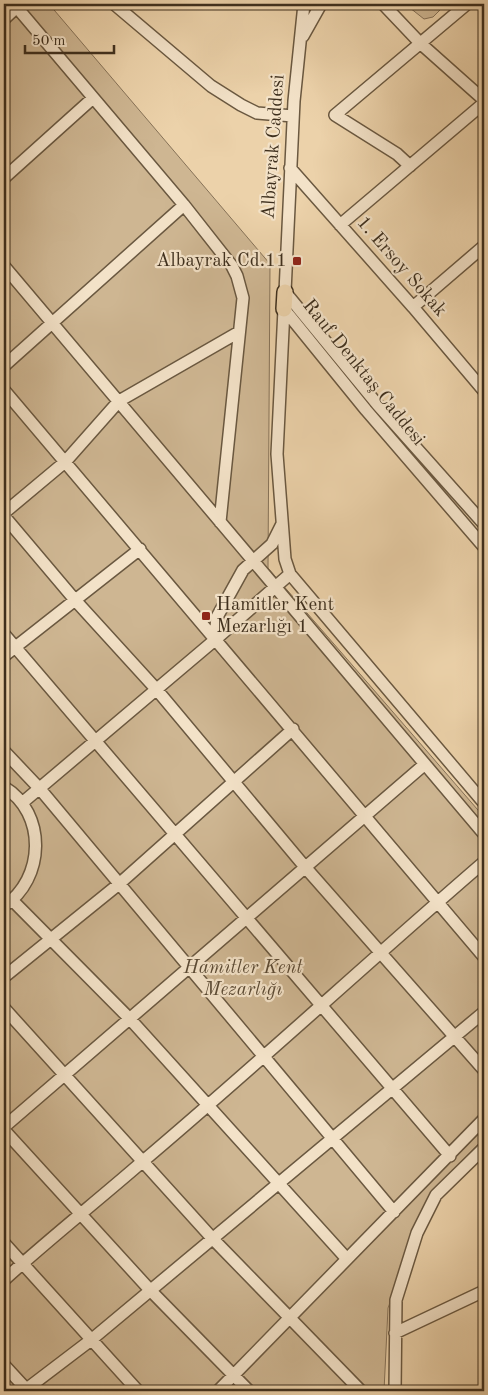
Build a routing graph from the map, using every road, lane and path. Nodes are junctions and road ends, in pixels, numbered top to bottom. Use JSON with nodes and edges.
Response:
{"nodes":[{"id":1,"x":114,"y":4,"type":"edge"},
{"id":2,"x":304,"y":4,"type":"edge"},
{"id":3,"x":321,"y":4,"type":"edge"},
{"id":4,"x":383,"y":4,"type":"edge"},
{"id":5,"x":467,"y":4,"type":"edge"},
{"id":6,"x":15,"y":6,"type":"edge"},
{"id":7,"x":4,"y":19,"type":"edge"},
{"id":8,"x":300,"y":42,"type":"junction"},
{"id":9,"x":420,"y":43,"type":"junction"},
{"id":10,"x":93,"y":98,"type":"junction"},
{"id":11,"x":484,"y":102,"type":"edge"},
{"id":12,"x":293,"y":116,"type":"junction"},
{"id":13,"x":410,"y":166,"type":"junction"},
{"id":14,"x":290,"y":168,"type":"junction"},
{"id":15,"x":4,"y":178,"type":"edge"},
{"id":16,"x":184,"y":205,"type":"junction"},
{"id":17,"x":340,"y":225,"type":"junction"},
{"id":18,"x":484,"y":246,"type":"edge"},
{"id":19,"x":4,"y":266,"type":"edge"},
{"id":20,"x":284,"y":292,"type":"junction"},
{"id":21,"x":413,"y":307,"type":"junction"},
{"id":22,"x":284,"y":309,"type":"junction"},
{"id":23,"x":52,"y":323,"type":"junction"},
{"id":24,"x":239,"y":332,"type":"junction"},
{"id":25,"x":4,"y":366,"type":"edge"},
{"id":26,"x":483,"y":386,"type":"edge"},
{"id":27,"x":4,"y":390,"type":"edge"},
{"id":28,"x":119,"y":401,"type":"junction"},
{"id":29,"x":65,"y":462,"type":"junction"},
{"id":30,"x":4,"y":515,"type":"edge"},
{"id":31,"x":220,"y":522,"type":"junction"},
{"id":32,"x":282,"y":522,"type":"junction"},
{"id":33,"x":484,"y":524,"type":"edge"},
{"id":34,"x":484,"y":547,"type":"edge"},
{"id":35,"x":140,"y":549,"type":"junction"},
{"id":36,"x":253,"y":562,"type":"junction"},
{"id":37,"x":290,"y":574,"type":"junction"},
{"id":38,"x":275,"y":588,"type":"junction"},
{"id":39,"x":75,"y":600,"type":"junction"},
{"id":40,"x":4,"y":634,"type":"edge"},
{"id":41,"x":216,"y":638,"type":"junction"},
{"id":42,"x":14,"y":647,"type":"junction"},
{"id":43,"x":4,"y":656,"type":"edge"},
{"id":44,"x":157,"y":690,"type":"junction"},
{"id":45,"x":293,"y":729,"type":"junction"},
{"id":46,"x":96,"y":741,"type":"junction"},
{"id":47,"x":4,"y":751,"type":"edge"},
{"id":48,"x":425,"y":764,"type":"junction"},
{"id":49,"x":234,"y":781,"type":"junction"},
{"id":50,"x":4,"y":787,"type":"edge"},
{"id":51,"x":40,"y":789,"type":"junction"},
{"id":52,"x":22,"y":803,"type":"junction"},
{"id":53,"x":484,"y":803,"type":"edge"},
{"id":54,"x":365,"y":815,"type":"junction"},
{"id":55,"x":175,"y":834,"type":"junction"},
{"id":56,"x":484,"y":834,"type":"edge"},
{"id":57,"x":484,"y":862,"type":"edge"},
{"id":58,"x":305,"y":867,"type":"junction"},
{"id":59,"x":119,"y":884,"type":"junction"},
{"id":60,"x":438,"y":902,"type":"junction"},
{"id":61,"x":8,"y":903,"type":"edge"},
{"id":62,"x":247,"y":918,"type":"junction"},
{"id":63,"x":50,"y":939,"type":"junction"},
{"id":64,"x":379,"y":952,"type":"junction"},
{"id":65,"x":484,"y":957,"type":"edge"},
{"id":66,"x":189,"y":968,"type":"junction"},
{"id":67,"x":4,"y":977,"type":"edge"},
{"id":68,"x":320,"y":1004,"type":"junction"},
{"id":69,"x":4,"y":1008,"type":"edge"},
{"id":70,"x":484,"y":1012,"type":"edge"},
{"id":71,"x":130,"y":1019,"type":"junction"},
{"id":72,"x":456,"y":1036,"type":"junction"},
{"id":73,"x":263,"y":1056,"type":"junction"},
{"id":74,"x":484,"y":1070,"type":"edge"},
{"id":75,"x":63,"y":1076,"type":"junction"},
{"id":76,"x":392,"y":1088,"type":"junction"},
{"id":77,"x":207,"y":1105,"type":"junction"},
{"id":78,"x":484,"y":1119,"type":"edge"},
{"id":79,"x":4,"y":1129,"type":"edge"},
{"id":80,"x":332,"y":1138,"type":"junction"},
{"id":81,"x":484,"y":1148,"type":"edge"},
{"id":82,"x":450,"y":1156,"type":"junction"},
{"id":83,"x":143,"y":1162,"type":"junction"},
{"id":84,"x":278,"y":1184,"type":"junction"},
{"id":85,"x":394,"y":1212,"type":"junction"},
{"id":86,"x":80,"y":1213,"type":"junction"},
{"id":87,"x":212,"y":1238,"type":"junction"},
{"id":88,"x":4,"y":1243,"type":"edge"},
{"id":89,"x":348,"y":1259,"type":"junction"},
{"id":90,"x":22,"y":1263,"type":"junction"},
{"id":91,"x":4,"y":1280,"type":"edge"},
{"id":92,"x":150,"y":1290,"type":"junction"},
{"id":93,"x":484,"y":1291,"type":"edge"},
{"id":94,"x":290,"y":1317,"type":"junction"},
{"id":95,"x":396,"y":1333,"type":"junction"},
{"id":96,"x":91,"y":1340,"type":"junction"},
{"id":97,"x":4,"y":1365,"type":"edge"},
{"id":98,"x":234,"y":1375,"type":"junction"},
{"id":99,"x":26,"y":1391,"type":"edge"},
{"id":100,"x":138,"y":1391,"type":"edge"},
{"id":101,"x":218,"y":1391,"type":"edge"},
{"id":102,"x":249,"y":1391,"type":"edge"},
{"id":103,"x":361,"y":1391,"type":"edge"},
{"id":104,"x":395,"y":1391,"type":"edge"}],
"edges":[{"from":1,"to":12,"type":"street"},
{"from":2,"to":8,"type":"street","name":"Albayrak Caddesi"},
{"from":3,"to":8,"type":"street"},
{"from":4,"to":9,"type":"street"},
{"from":5,"to":9,"type":"street"},
{"from":6,"to":7,"type":"street"},
{"from":6,"to":10,"type":"street"},
{"from":8,"to":12,"type":"street","name":"Albayrak Caddesi"},
{"from":9,"to":11,"type":"street"},
{"from":9,"to":13,"type":"street"},
{"from":10,"to":15,"type":"street"},
{"from":10,"to":16,"type":"street"},
{"from":11,"to":13,"type":"street"},
{"from":12,"to":14,"type":"street","name":"Albayrak Caddesi"},
{"from":13,"to":17,"type":"street"},
{"from":14,"to":17,"type":"street","name":"1. Ersoy Sokak"},
{"from":14,"to":20,"type":"street","name":"Albayrak Caddesi"},
{"from":16,"to":23,"type":"street"},
{"from":16,"to":24,"type":"street"},
{"from":17,"to":21,"type":"street","name":"1. Ersoy Sokak"},
{"from":18,"to":21,"type":"street"},
{"from":19,"to":23,"type":"street"},
{"from":20,"to":22,"type":"main road","name":"Rauf Denktaş Caddesi"},
{"from":20,"to":33,"type":"street","name":"Rauf Denktaş Caddesi"},
{"from":21,"to":26,"type":"street","name":"1. Ersoy Sokak"},
{"from":22,"to":32,"type":"street"},
{"from":22,"to":34,"type":"street","name":"Rauf Denktaş Caddesi"},
{"from":23,"to":25,"type":"street"},
{"from":23,"to":28,"type":"street"},
{"from":24,"to":28,"type":"street"},
{"from":24,"to":31,"type":"street"},
{"from":27,"to":29,"type":"street"},
{"from":28,"to":29,"type":"street"},
{"from":28,"to":31,"type":"street"},
{"from":29,"to":30,"type":"street"},
{"from":29,"to":35,"type":"street"},
{"from":30,"to":39,"type":"street"},
{"from":31,"to":36,"type":"street"},
{"from":32,"to":36,"type":"street"},
{"from":32,"to":37,"type":"street"},
{"from":35,"to":39,"type":"street"},
{"from":35,"to":41,"type":"street"},
{"from":36,"to":38,"type":"street"},
{"from":36,"to":41,"type":"street"},
{"from":37,"to":38,"type":"street"},
{"from":37,"to":53,"type":"street"},
{"from":38,"to":41,"type":"street"},
{"from":38,"to":48,"type":"street"},
{"from":39,"to":42,"type":"street"},
{"from":39,"to":44,"type":"street"},
{"from":40,"to":42,"type":"street"},
{"from":41,"to":44,"type":"street"},
{"from":41,"to":45,"type":"street"},
{"from":42,"to":43,"type":"street"},
{"from":42,"to":46,"type":"street"},
{"from":44,"to":46,"type":"street"},
{"from":44,"to":49,"type":"street"},
{"from":45,"to":49,"type":"street"},
{"from":45,"to":54,"type":"street"},
{"from":46,"to":51,"type":"street"},
{"from":46,"to":55,"type":"street"},
{"from":47,"to":51,"type":"street"},
{"from":48,"to":54,"type":"street"},
{"from":48,"to":56,"type":"street"},
{"from":49,"to":55,"type":"street"},
{"from":49,"to":58,"type":"street"},
{"from":50,"to":52,"type":"street"},
{"from":51,"to":52,"type":"street"},
{"from":51,"to":59,"type":"street"},
{"from":52,"to":61,"type":"street"},
{"from":54,"to":58,"type":"street"},
{"from":54,"to":60,"type":"street"},
{"from":55,"to":59,"type":"street"},
{"from":55,"to":62,"type":"street"},
{"from":57,"to":60,"type":"street"},
{"from":58,"to":62,"type":"street"},
{"from":58,"to":64,"type":"street"},
{"from":59,"to":63,"type":"street"},
{"from":59,"to":66,"type":"street"},
{"from":60,"to":64,"type":"street"},
{"from":60,"to":65,"type":"street"},
{"from":61,"to":63,"type":"street"},
{"from":62,"to":66,"type":"street"},
{"from":62,"to":68,"type":"street"},
{"from":63,"to":67,"type":"street"},
{"from":63,"to":71,"type":"street"},
{"from":64,"to":68,"type":"street"},
{"from":64,"to":72,"type":"street"},
{"from":66,"to":71,"type":"street"},
{"from":66,"to":73,"type":"street"},
{"from":68,"to":73,"type":"street"},
{"from":68,"to":76,"type":"street"},
{"from":69,"to":75,"type":"street"},
{"from":70,"to":72,"type":"street"},
{"from":71,"to":75,"type":"street"},
{"from":71,"to":77,"type":"street"},
{"from":72,"to":74,"type":"street"},
{"from":72,"to":76,"type":"street"},
{"from":73,"to":77,"type":"street"},
{"from":73,"to":80,"type":"street"},
{"from":75,"to":79,"type":"street"},
{"from":75,"to":83,"type":"street"},
{"from":76,"to":80,"type":"street"},
{"from":76,"to":82,"type":"street"},
{"from":77,"to":83,"type":"street"},
{"from":77,"to":84,"type":"street"},
{"from":78,"to":82,"type":"street"},
{"from":79,"to":86,"type":"street"},
{"from":80,"to":84,"type":"street"},
{"from":80,"to":85,"type":"street"},
{"from":81,"to":95,"type":"street"},
{"from":82,"to":85,"type":"street"},
{"from":83,"to":86,"type":"street"},
{"from":83,"to":87,"type":"street"},
{"from":84,"to":87,"type":"street"},
{"from":84,"to":89,"type":"street"},
{"from":85,"to":89,"type":"street"},
{"from":86,"to":90,"type":"street"},
{"from":86,"to":92,"type":"street"},
{"from":87,"to":92,"type":"street"},
{"from":87,"to":94,"type":"street"},
{"from":88,"to":90,"type":"street"},
{"from":89,"to":94,"type":"street"},
{"from":90,"to":91,"type":"street"},
{"from":90,"to":96,"type":"street"},
{"from":92,"to":96,"type":"street"},
{"from":92,"to":98,"type":"street"},
{"from":93,"to":95,"type":"street"},
{"from":94,"to":98,"type":"street"},
{"from":94,"to":103,"type":"street"},
{"from":95,"to":104,"type":"street"},
{"from":96,"to":99,"type":"street"},
{"from":96,"to":100,"type":"street"},
{"from":97,"to":99,"type":"street"},
{"from":98,"to":101,"type":"street"},
{"from":98,"to":102,"type":"street"}]}
